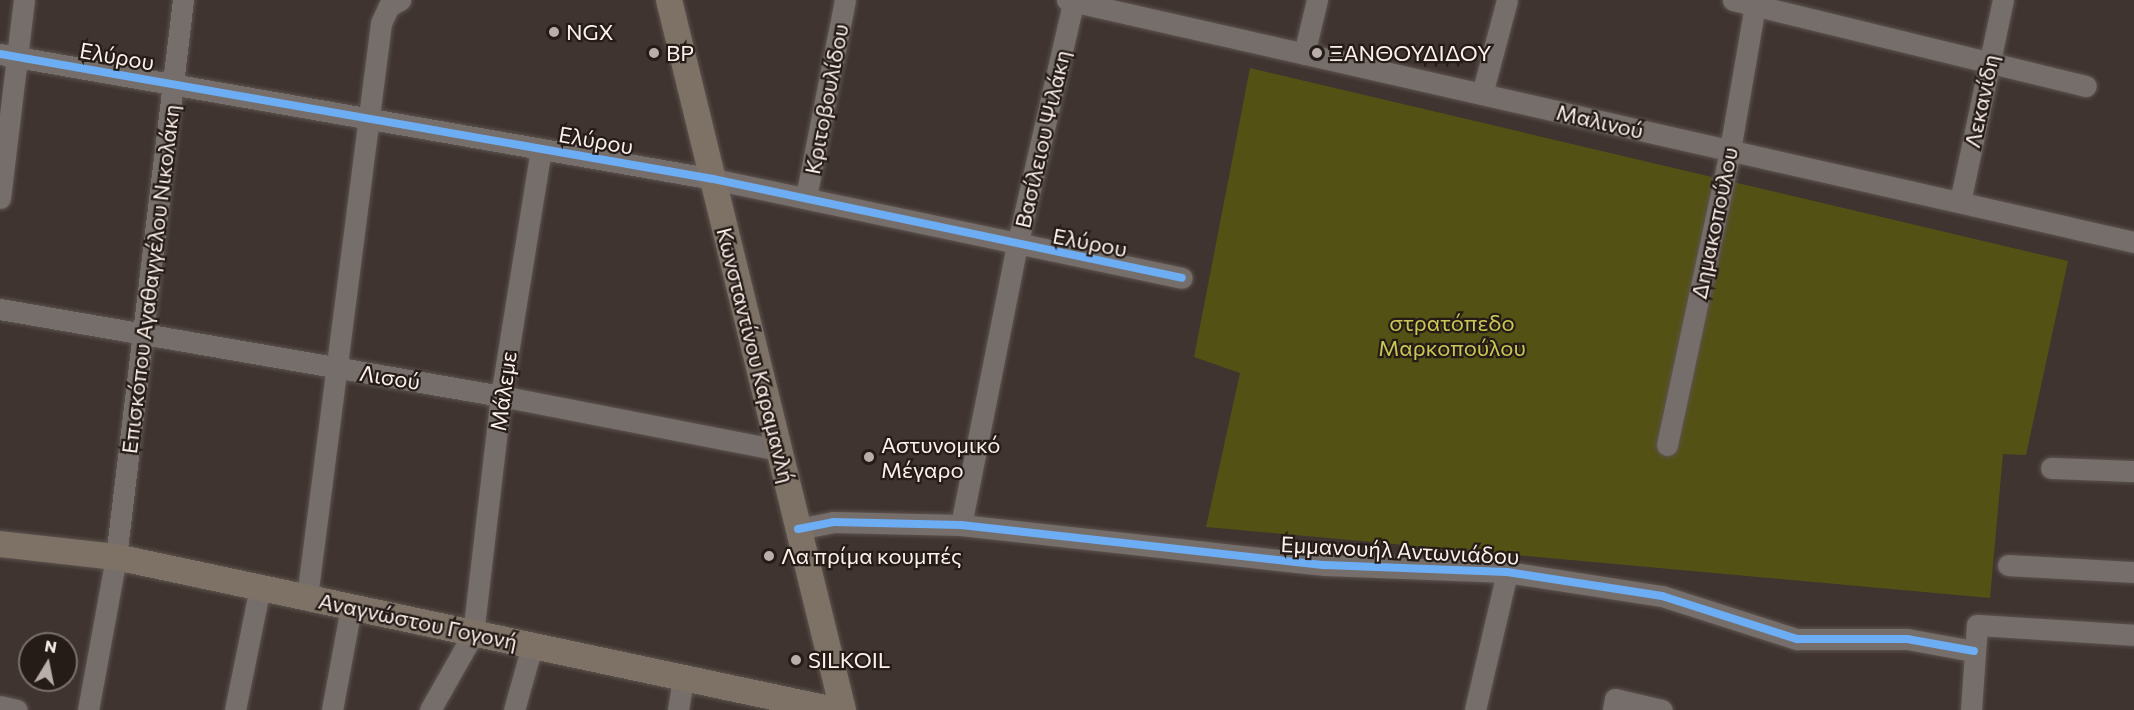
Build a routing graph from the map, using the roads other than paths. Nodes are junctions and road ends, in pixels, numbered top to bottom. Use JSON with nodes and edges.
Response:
{"nodes":[{"id":1,"x":24,"y":0,"type":"edge"},
{"id":2,"x":183,"y":0,"type":"edge"},
{"id":3,"x":669,"y":0,"type":"edge"},
{"id":4,"x":845,"y":0,"type":"edge"},
{"id":5,"x":1071,"y":0,"type":"edge"},
{"id":6,"x":1317,"y":0,"type":"edge"},
{"id":7,"x":1507,"y":0,"type":"edge"},
{"id":8,"x":1733,"y":0,"type":"edge"},
{"id":9,"x":2003,"y":0,"type":"edge"},
{"id":10,"x":394,"y":3,"type":"edge"},
{"id":11,"x":1756,"y":3,"type":"edge"},
{"id":12,"x":1304,"y":54,"type":"junction"},
{"id":13,"x":9,"y":56,"type":"edge"},
{"id":14,"x":1989,"y":62,"type":"junction"},
{"id":15,"x":173,"y":84,"type":"junction"},
{"id":16,"x":2086,"y":86,"type":"dead end"},
{"id":17,"x":1482,"y":94,"type":"junction"},
{"id":18,"x":370,"y":119,"type":"junction"},
{"id":19,"x":541,"y":149,"type":"junction"},
{"id":20,"x":1730,"y":150,"type":"junction"},
{"id":21,"x":713,"y":179,"type":"junction"},
{"id":22,"x":806,"y":197,"type":"junction"},
{"id":23,"x":0,"y":198,"type":"edge"},
{"id":24,"x":1960,"y":202,"type":"junction"},
{"id":25,"x":2134,"y":242,"type":"edge"},
{"id":26,"x":1017,"y":246,"type":"junction"},
{"id":27,"x":1182,"y":278,"type":"dead end"},
{"id":28,"x":0,"y":309,"type":"edge"},
{"id":29,"x":144,"y":334,"type":"junction"},
{"id":30,"x":334,"y":368,"type":"junction"},
{"id":31,"x":501,"y":396,"type":"junction"},
{"id":32,"x":1667,"y":445,"type":"dead end"},
{"id":33,"x":779,"y":450,"type":"junction"},
{"id":34,"x":2051,"y":468,"type":"dead end"},
{"id":35,"x":2134,"y":471,"type":"edge"},
{"id":36,"x":961,"y":525,"type":"junction"},
{"id":37,"x":798,"y":529,"type":"junction"},
{"id":38,"x":0,"y":544,"type":"edge"},
{"id":39,"x":116,"y":557,"type":"junction"},
{"id":40,"x":2008,"y":565,"type":"dead end"},
{"id":41,"x":1507,"y":572,"type":"junction"},
{"id":42,"x":2134,"y":572,"type":"edge"},
{"id":43,"x":260,"y":587,"type":"junction"},
{"id":44,"x":307,"y":597,"type":"junction"},
{"id":45,"x":351,"y":607,"type":"junction"},
{"id":46,"x":473,"y":634,"type":"junction"},
{"id":47,"x":2134,"y":635,"type":"edge"},
{"id":48,"x":532,"y":646,"type":"junction"},
{"id":49,"x":1974,"y":651,"type":"junction"},
{"id":50,"x":683,"y":678,"type":"junction"},
{"id":51,"x":1614,"y":705,"type":"edge"},
{"id":52,"x":0,"y":706,"type":"edge"},
{"id":53,"x":17,"y":710,"type":"edge"},
{"id":54,"x":88,"y":710,"type":"edge"},
{"id":55,"x":235,"y":710,"type":"edge"},
{"id":56,"x":332,"y":710,"type":"edge"},
{"id":57,"x":430,"y":710,"type":"edge"},
{"id":58,"x":514,"y":710,"type":"edge"},
{"id":59,"x":678,"y":710,"type":"edge"},
{"id":60,"x":834,"y":710,"type":"edge"},
{"id":61,"x":843,"y":710,"type":"edge"},
{"id":62,"x":1474,"y":710,"type":"edge"},
{"id":63,"x":1662,"y":710,"type":"edge"},
{"id":64,"x":1971,"y":710,"type":"edge"}],
"edges":[{"from":1,"to":13,"type":"street"},
{"from":2,"to":15,"type":"street","name":"Επισκόπου Αγαθαγγέλου Νικολάκη"},
{"from":3,"to":21,"type":"main road","name":"Κωνσταντίνου Καραμανλή"},
{"from":4,"to":22,"type":"street","name":"Κριτοβουλίδου"},
{"from":5,"to":12,"type":"street","name":"Μαλινού"},
{"from":5,"to":26,"type":"street","name":"Βασίλειου Ψιλάκη"},
{"from":6,"to":12,"type":"street"},
{"from":7,"to":17,"type":"street"},
{"from":8,"to":11,"type":"street"},
{"from":9,"to":14,"type":"street","name":"Λεκανίδη"},
{"from":10,"to":18,"type":"street"},
{"from":11,"to":14,"type":"street"},
{"from":11,"to":20,"type":"street","name":"Δημακοπούλου"},
{"from":12,"to":17,"type":"street","name":"Μαλινού"},
{"from":13,"to":15,"type":"street","name":"Ελύρου"},
{"from":13,"to":23,"type":"street"},
{"from":14,"to":16,"type":"street"},
{"from":14,"to":24,"type":"street","name":"Λεκανίδη"},
{"from":15,"to":18,"type":"street","name":"Ελύρου"},
{"from":15,"to":29,"type":"street","name":"Επισκόπου Αγαθαγγέλου Νικολάκη"},
{"from":17,"to":20,"type":"street","name":"Μαλινού"},
{"from":18,"to":19,"type":"street","name":"Ελύρου"},
{"from":18,"to":30,"type":"street"},
{"from":19,"to":21,"type":"street","name":"Ελύρου"},
{"from":19,"to":31,"type":"street","name":"Μάλεμε"},
{"from":20,"to":24,"type":"street","name":"Μαλινού"},
{"from":20,"to":32,"type":"street","name":"Δημακοπούλου"},
{"from":21,"to":22,"type":"street","name":"Ελύρου"},
{"from":21,"to":33,"type":"main road","name":"Κωνσταντίνου Καραμανλή"},
{"from":22,"to":26,"type":"street","name":"Ελύρου"},
{"from":24,"to":25,"type":"street","name":"Μαλινού"},
{"from":26,"to":27,"type":"street","name":"Ελύρου"},
{"from":26,"to":36,"type":"street","name":"Βασίλειου Ψιλάκη"},
{"from":28,"to":29,"type":"street","name":"Λισού"},
{"from":29,"to":30,"type":"street","name":"Λισού"},
{"from":29,"to":39,"type":"street","name":"Επισκόπου Αγαθαγγέλου Νικολάκη"},
{"from":30,"to":31,"type":"street","name":"Λισού"},
{"from":30,"to":44,"type":"street"},
{"from":31,"to":33,"type":"street","name":"Λισού"},
{"from":31,"to":46,"type":"street","name":"Μάλεμε"},
{"from":33,"to":37,"type":"main road","name":"Κωνσταντίνου Καραμανλή"},
{"from":34,"to":35,"type":"street"},
{"from":36,"to":37,"type":"street","name":"Εμμανουήλ Αντωνιάδου"},
{"from":36,"to":41,"type":"street","name":"Εμμανουήλ Αντωνιάδου"},
{"from":37,"to":61,"type":"main road","name":"Κωνσταντίνου Καραμανλή"},
{"from":38,"to":39,"type":"main road","name":"Αναγνώστου Γογονή"},
{"from":39,"to":43,"type":"main road","name":"Αναγνώστου Γογονή"},
{"from":39,"to":54,"type":"street","name":"Επισκόπου Αγαθαγγέλου Νικολάκη"},
{"from":40,"to":42,"type":"street"},
{"from":41,"to":49,"type":"street","name":"Εμμανουήλ Αντωνιάδου"},
{"from":41,"to":62,"type":"street"},
{"from":43,"to":44,"type":"main road","name":"Αναγνώστου Γογονή"},
{"from":43,"to":55,"type":"street"},
{"from":44,"to":45,"type":"main road","name":"Αναγνώστου Γογονή"},
{"from":45,"to":46,"type":"main road","name":"Αναγνώστου Γογονή"},
{"from":45,"to":56,"type":"street"},
{"from":46,"to":48,"type":"main road","name":"Αναγνώστου Γογονή"},
{"from":46,"to":57,"type":"street"},
{"from":47,"to":49,"type":"street"},
{"from":48,"to":50,"type":"main road","name":"Αναγνώστου Γογονή"},
{"from":48,"to":58,"type":"street"},
{"from":49,"to":64,"type":"street"},
{"from":50,"to":59,"type":"street"},
{"from":50,"to":60,"type":"main road","name":"Αναγνώστου Γογονή"},
{"from":51,"to":63,"type":"street"},
{"from":52,"to":53,"type":"street"}]}
